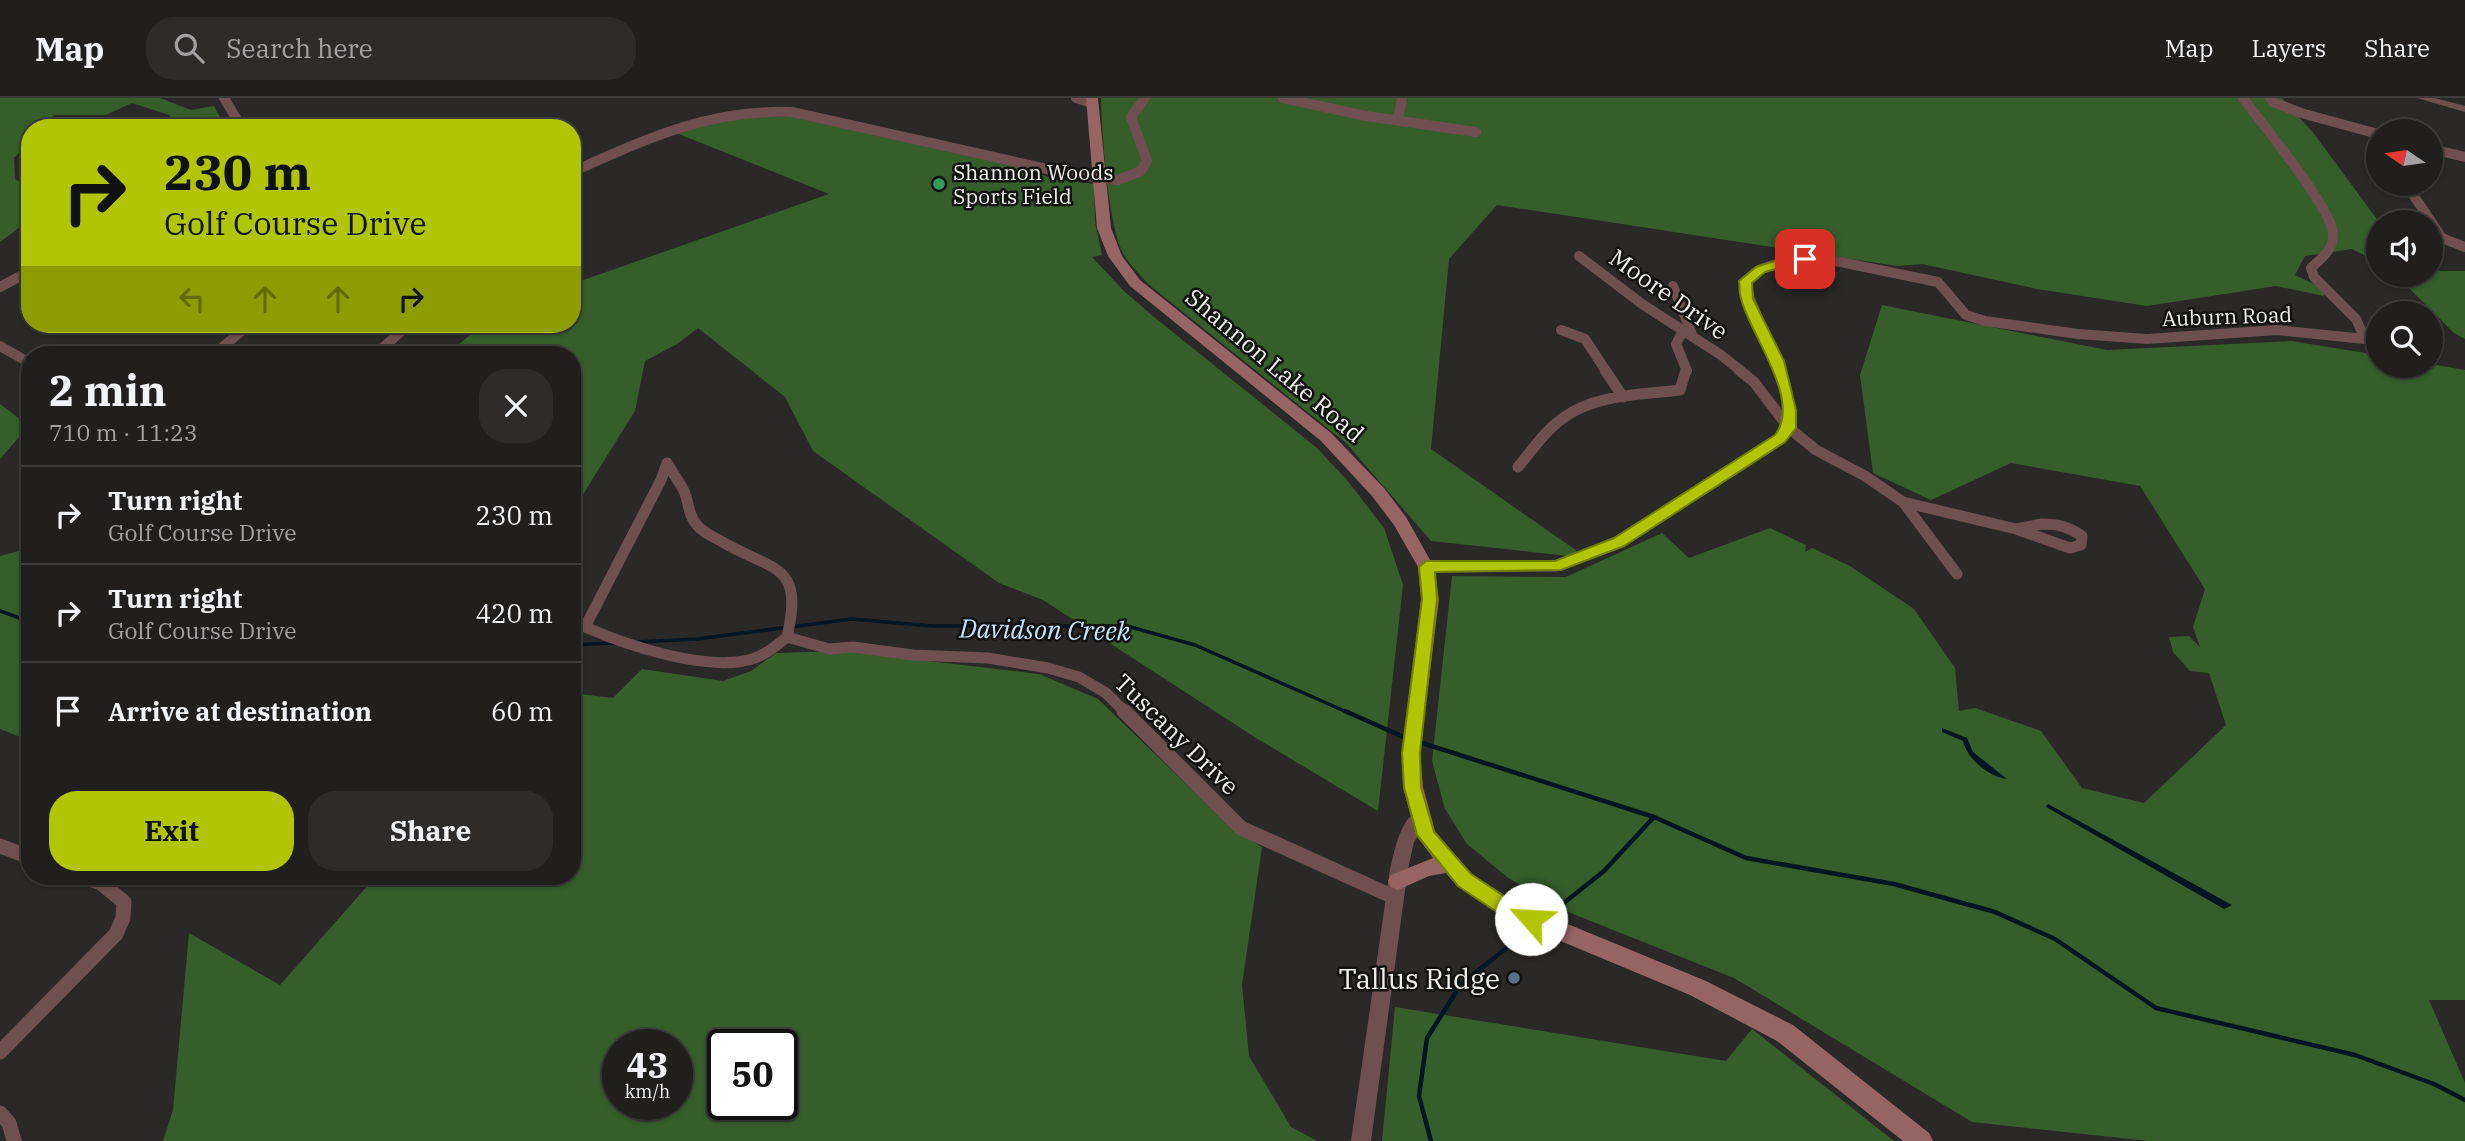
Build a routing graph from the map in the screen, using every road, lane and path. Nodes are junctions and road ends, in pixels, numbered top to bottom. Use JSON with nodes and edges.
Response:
{"nodes":[{"id":1,"x":224,"y":98,"type":"edge"},
{"id":2,"x":1076,"y":98,"type":"edge"},
{"id":3,"x":1145,"y":98,"type":"edge"},
{"id":4,"x":1283,"y":98,"type":"edge"},
{"id":5,"x":1402,"y":98,"type":"edge"},
{"id":6,"x":1409,"y":98,"type":"edge"},
{"id":7,"x":2243,"y":98,"type":"edge"},
{"id":8,"x":2270,"y":98,"type":"edge"},
{"id":9,"x":2422,"y":98,"type":"edge"},
{"id":10,"x":1092,"y":100,"type":"edge"},
{"id":11,"x":2465,"y":109,"type":"edge"},
{"id":12,"x":1399,"y":116,"type":"junction"},
{"id":13,"x":237,"y":119,"type":"edge"},
{"id":14,"x":2366,"y":131,"type":"edge"},
{"id":15,"x":1476,"y":132,"type":"dead end"},
{"id":16,"x":2443,"y":152,"type":"edge"},
{"id":17,"x":2465,"y":157,"type":"edge"},
{"id":18,"x":581,"y":168,"type":"edge"},
{"id":19,"x":1101,"y":177,"type":"junction"},
{"id":20,"x":2414,"y":196,"type":"edge"},
{"id":21,"x":2465,"y":247,"type":"edge"},
{"id":22,"x":1579,"y":256,"type":"dead end"},
{"id":23,"x":21,"y":276,"type":"edge"},
{"id":24,"x":1673,"y":286,"type":"dead end"},
{"id":25,"x":0,"y":287,"type":"edge"},
{"id":26,"x":1561,"y":330,"type":"dead end"},
{"id":27,"x":239,"y":333,"type":"edge"},
{"id":28,"x":399,"y":333,"type":"edge"},
{"id":29,"x":1688,"y":334,"type":"junction"},
{"id":30,"x":0,"y":346,"type":"edge"},
{"id":31,"x":224,"y":346,"type":"edge"},
{"id":32,"x":385,"y":346,"type":"edge"},
{"id":33,"x":21,"y":358,"type":"edge"},
{"id":34,"x":1623,"y":397,"type":"junction"},
{"id":35,"x":1788,"y":428,"type":"junction"},
{"id":36,"x":1518,"y":467,"type":"dead end"},
{"id":37,"x":1903,"y":502,"type":"junction"},
{"id":38,"x":2016,"y":529,"type":"junction"},
{"id":39,"x":1426,"y":567,"type":"junction"},
{"id":40,"x":1957,"y":574,"type":"dead end"},
{"id":41,"x":581,"y":624,"type":"edge"},
{"id":42,"x":581,"y":629,"type":"edge"},
{"id":43,"x":787,"y":637,"type":"junction"},
{"id":44,"x":1421,"y":817,"type":"junction"},
{"id":45,"x":0,"y":846,"type":"edge"},
{"id":46,"x":21,"y":854,"type":"edge"},
{"id":47,"x":1451,"y":863,"type":"junction"},
{"id":48,"x":103,"y":885,"type":"edge"},
{"id":49,"x":1397,"y":890,"type":"junction"},
{"id":50,"x":0,"y":1052,"type":"edge"},
{"id":51,"x":0,"y":1112,"type":"edge"},
{"id":52,"x":14,"y":1141,"type":"edge"},
{"id":53,"x":1361,"y":1141,"type":"edge"},
{"id":54,"x":1921,"y":1141,"type":"edge"}],
"edges":[{"from":1,"to":13,"type":"street"},
{"from":2,"to":10,"type":"street"},
{"from":3,"to":19,"type":"street"},
{"from":4,"to":12,"type":"street"},
{"from":5,"to":12,"type":"street"},
{"from":6,"to":12,"type":"street"},
{"from":7,"to":35,"type":"street","name":"Auburn Road"},
{"from":8,"to":14,"type":"street"},
{"from":9,"to":11,"type":"street"},
{"from":10,"to":19,"type":"main road","name":"Shannon Lake Road"},
{"from":12,"to":15,"type":"street"},
{"from":16,"to":17,"type":"street"},
{"from":18,"to":19,"type":"street"},
{"from":19,"to":39,"type":"main road","name":"Shannon Lake Road"},
{"from":20,"to":21,"type":"street"},
{"from":22,"to":29,"type":"street","name":"Moore Drive"},
{"from":23,"to":25,"type":"street"},
{"from":24,"to":29,"type":"street"},
{"from":26,"to":34,"type":"street"},
{"from":27,"to":31,"type":"street"},
{"from":28,"to":32,"type":"street"},
{"from":29,"to":34,"type":"street"},
{"from":29,"to":35,"type":"street","name":"Moore Drive"},
{"from":30,"to":33,"type":"street"},
{"from":34,"to":36,"type":"street"},
{"from":35,"to":37,"type":"street","name":"Moore Drive"},
{"from":35,"to":39,"type":"street"},
{"from":37,"to":38,"type":"street","name":"Moore Drive"},
{"from":37,"to":40,"type":"street"},
{"from":38,"to":38,"type":"street","name":"Moore Drive"},
{"from":39,"to":44,"type":"main road","name":"Shannon Lake Road"},
{"from":41,"to":43,"type":"street"},
{"from":42,"to":43,"type":"street"},
{"from":43,"to":49,"type":"street","name":"Tuscany Drive"},
{"from":44,"to":47,"type":"main road","name":"Shannon Lake Road"},
{"from":44,"to":49,"type":"street"},
{"from":45,"to":46,"type":"street"},
{"from":47,"to":49,"type":"main road"},
{"from":47,"to":54,"type":"main road","name":"Shannon Lake Road"},
{"from":48,"to":50,"type":"street"},
{"from":49,"to":53,"type":"street"},
{"from":51,"to":52,"type":"street"}]}
